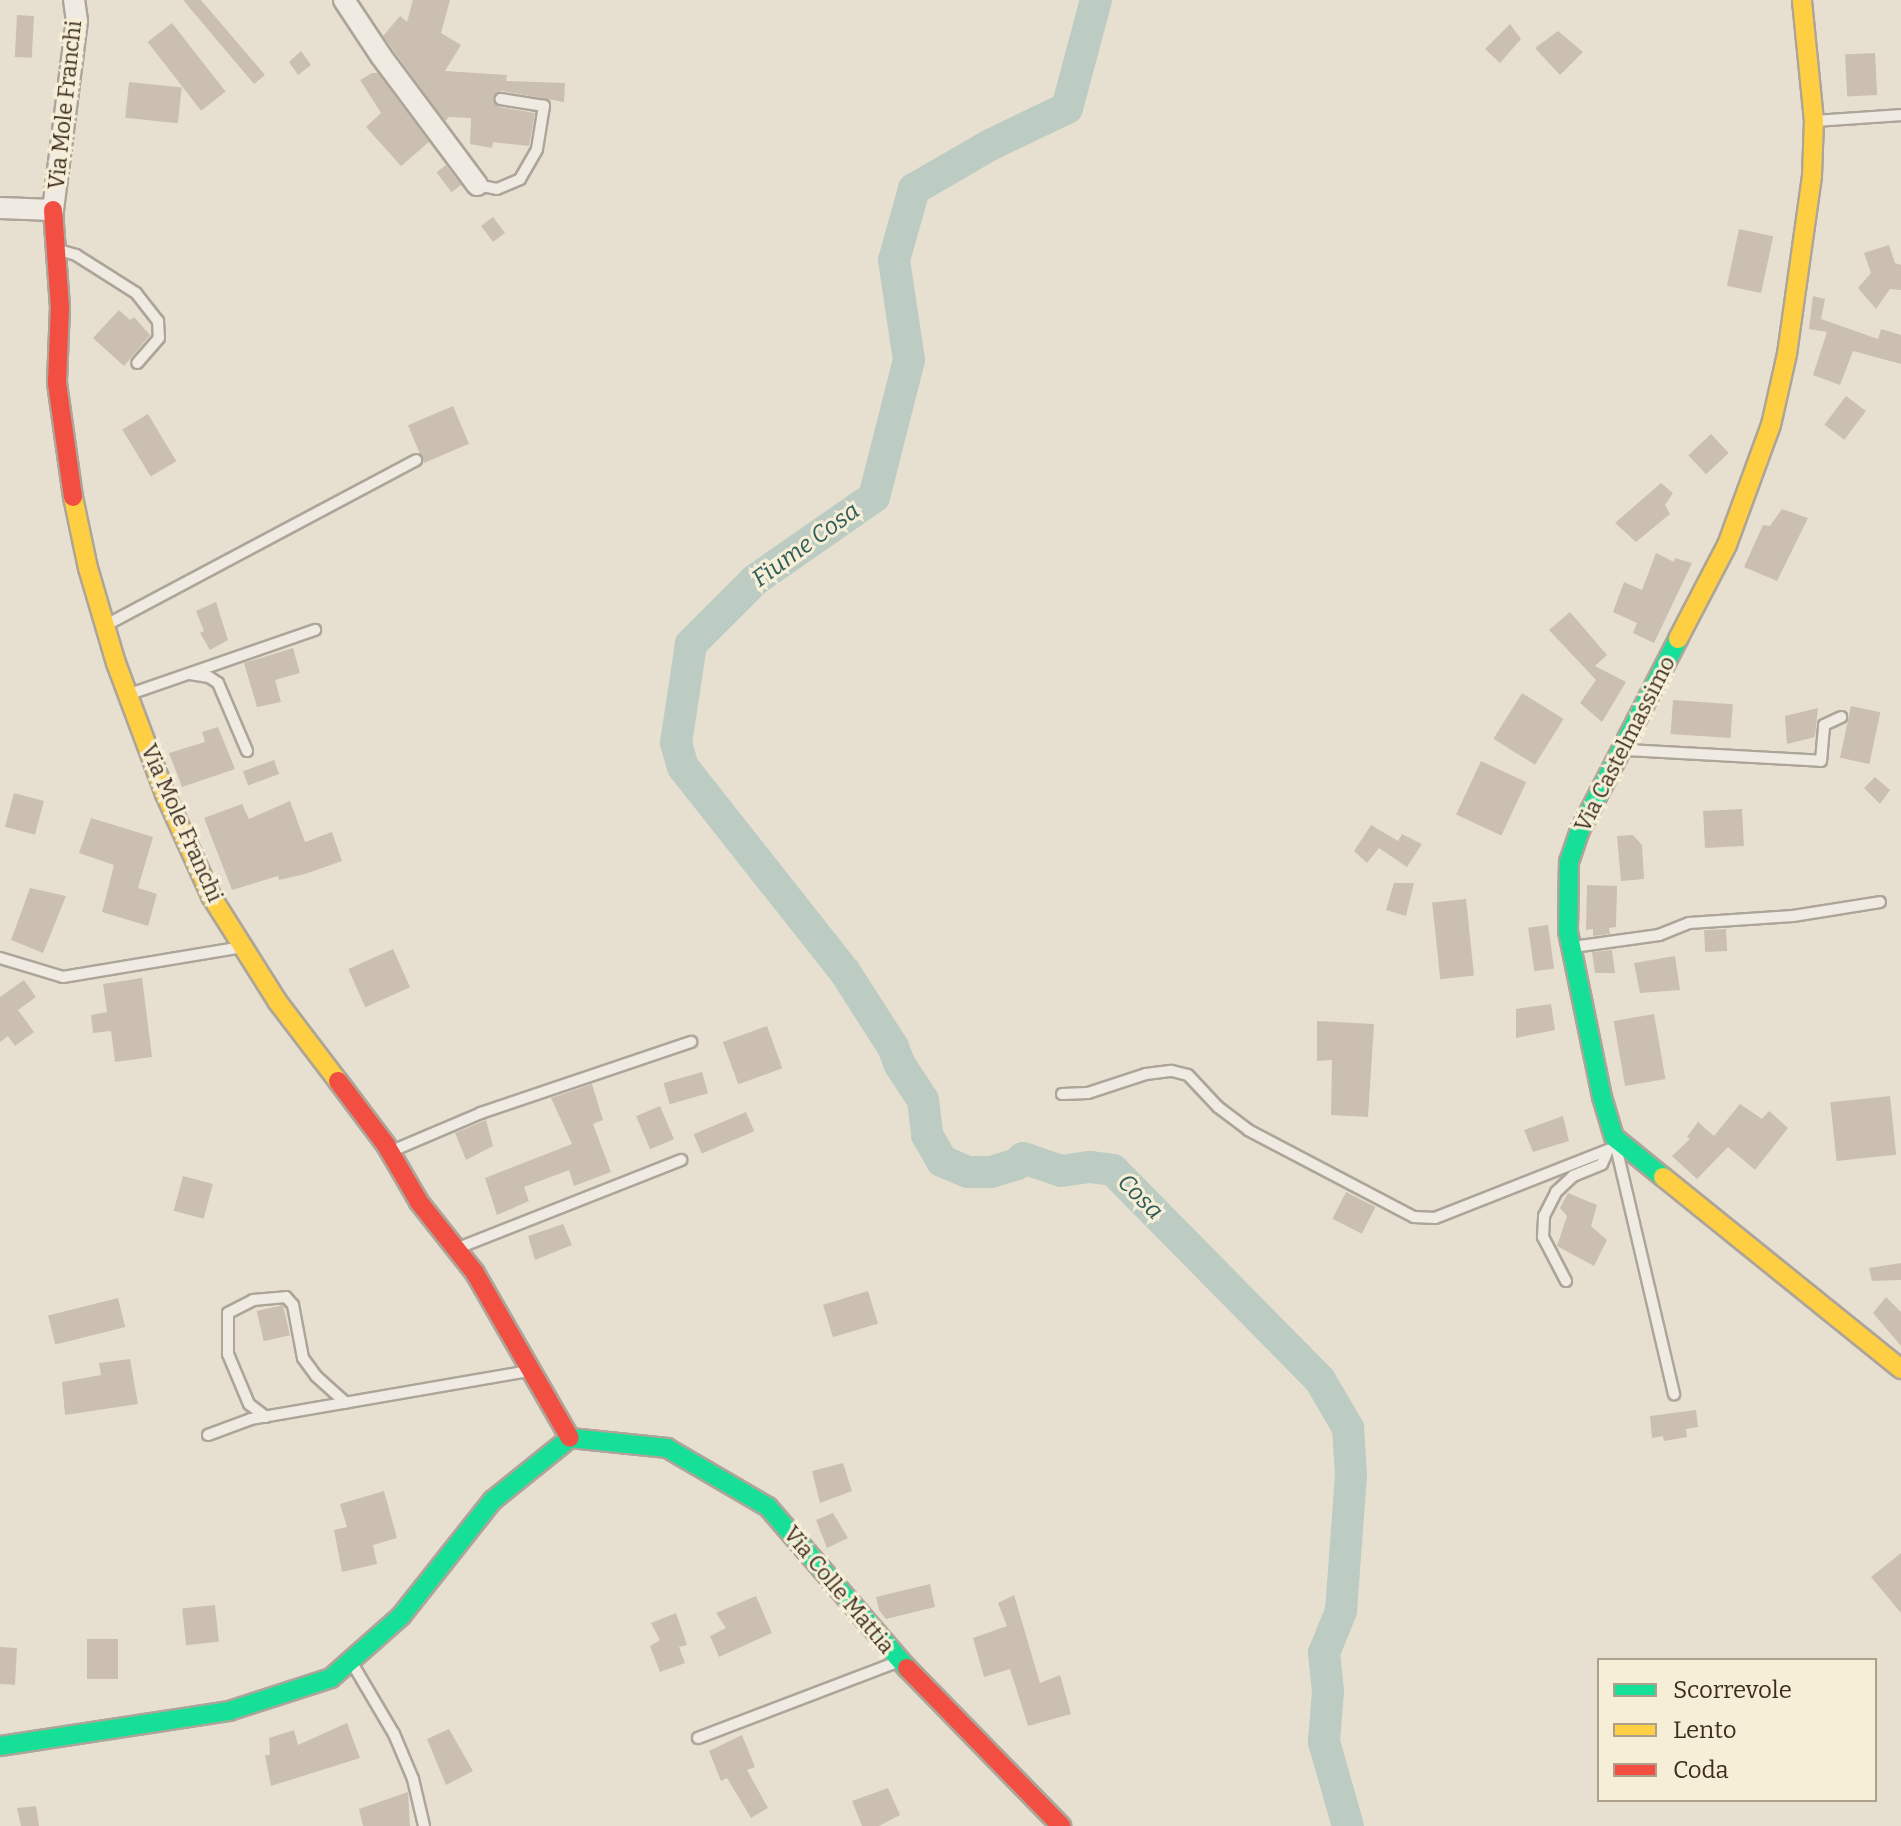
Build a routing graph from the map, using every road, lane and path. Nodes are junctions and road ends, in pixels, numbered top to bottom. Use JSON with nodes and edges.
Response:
{"nodes":[{"id":1,"x":74,"y":0,"type":"edge"},
{"id":2,"x":344,"y":0,"type":"edge"},
{"id":3,"x":1802,"y":0,"type":"edge"},
{"id":4,"x":501,"y":99,"type":"dead end"},
{"id":5,"x":1901,"y":115,"type":"edge"},
{"id":6,"x":1814,"y":121,"type":"junction"},
{"id":7,"x":477,"y":185,"type":"joint"},
{"id":8,"x":0,"y":208,"type":"edge"},
{"id":9,"x":50,"y":210,"type":"junction"},
{"id":10,"x":57,"y":249,"type":"junction"},
{"id":11,"x":137,"y":363,"type":"dead end"},
{"id":12,"x":416,"y":460,"type":"dead end"},
{"id":13,"x":106,"y":625,"type":"junction"},
{"id":14,"x":315,"y":630,"type":"dead end"},
{"id":15,"x":188,"y":674,"type":"junction"},
{"id":16,"x":128,"y":695,"type":"junction"},
{"id":17,"x":1841,"y":717,"type":"dead end"},
{"id":18,"x":1621,"y":750,"type":"junction"},
{"id":19,"x":247,"y":751,"type":"dead end"},
{"id":20,"x":1880,"y":902,"type":"dead end"},
{"id":21,"x":243,"y":947,"type":"junction"},
{"id":22,"x":1572,"y":947,"type":"junction"},
{"id":23,"x":0,"y":958,"type":"edge"},
{"id":24,"x":691,"y":1042,"type":"dead end"},
{"id":25,"x":1062,"y":1094,"type":"dead end"},
{"id":26,"x":1611,"y":1144,"type":"junction"},
{"id":27,"x":390,"y":1152,"type":"junction"},
{"id":28,"x":681,"y":1160,"type":"dead end"},
{"id":29,"x":456,"y":1249,"type":"junction"},
{"id":30,"x":1566,"y":1281,"type":"dead end"},
{"id":31,"x":1901,"y":1369,"type":"edge"},
{"id":32,"x":531,"y":1370,"type":"junction"},
{"id":33,"x":1674,"y":1394,"type":"dead end"},
{"id":34,"x":346,"y":1403,"type":"junction"},
{"id":35,"x":266,"y":1417,"type":"junction"},
{"id":36,"x":208,"y":1435,"type":"dead end"},
{"id":37,"x":570,"y":1438,"type":"junction"},
{"id":38,"x":350,"y":1661,"type":"junction"},
{"id":39,"x":900,"y":1661,"type":"junction"},
{"id":40,"x":698,"y":1738,"type":"dead end"},
{"id":41,"x":0,"y":1746,"type":"edge"},
{"id":42,"x":424,"y":1826,"type":"edge"},
{"id":43,"x":1061,"y":1826,"type":"edge"}],
"edges":[{"from":1,"to":9,"type":"street","name":"Via Mole Franchi"},
{"from":2,"to":7,"type":"street"},
{"from":3,"to":6,"type":"street","name":"Via Castelmassimo"},
{"from":4,"to":7,"type":"lane"},
{"from":5,"to":6,"type":"lane"},
{"from":6,"to":18,"type":"street","name":"Via Castelmassimo"},
{"from":8,"to":9,"type":"street"},
{"from":9,"to":10,"type":"street","name":"Via Mole Franchi"},
{"from":10,"to":11,"type":"lane"},
{"from":10,"to":13,"type":"street","name":"Via Mole Franchi"},
{"from":12,"to":13,"type":"lane"},
{"from":13,"to":16,"type":"street","name":"Via Mole Franchi"},
{"from":14,"to":15,"type":"lane"},
{"from":15,"to":16,"type":"lane"},
{"from":15,"to":19,"type":"lane"},
{"from":16,"to":21,"type":"street","name":"Via Mole Franchi"},
{"from":17,"to":18,"type":"lane"},
{"from":18,"to":22,"type":"street","name":"Via Castelmassimo"},
{"from":20,"to":22,"type":"lane"},
{"from":21,"to":23,"type":"lane"},
{"from":21,"to":27,"type":"street","name":"Via Mole Franchi"},
{"from":22,"to":26,"type":"street","name":"Via Castelmassimo"},
{"from":24,"to":27,"type":"lane"},
{"from":25,"to":26,"type":"lane"},
{"from":26,"to":30,"type":"lane"},
{"from":26,"to":31,"type":"street"},
{"from":26,"to":33,"type":"lane"},
{"from":27,"to":29,"type":"street","name":"Via Mole Franchi"},
{"from":28,"to":29,"type":"lane"},
{"from":29,"to":32,"type":"street","name":"Via Mole Franchi"},
{"from":32,"to":34,"type":"lane"},
{"from":32,"to":37,"type":"street","name":"Via Mole Franchi"},
{"from":34,"to":35,"type":"lane"},
{"from":34,"to":35,"type":"lane"},
{"from":35,"to":36,"type":"lane"},
{"from":37,"to":38,"type":"street"},
{"from":37,"to":39,"type":"street","name":"Via Colle Mattia"},
{"from":38,"to":41,"type":"street"},
{"from":38,"to":42,"type":"lane"},
{"from":39,"to":40,"type":"lane"},
{"from":39,"to":43,"type":"street","name":"Via Colle Mattia"}]}
